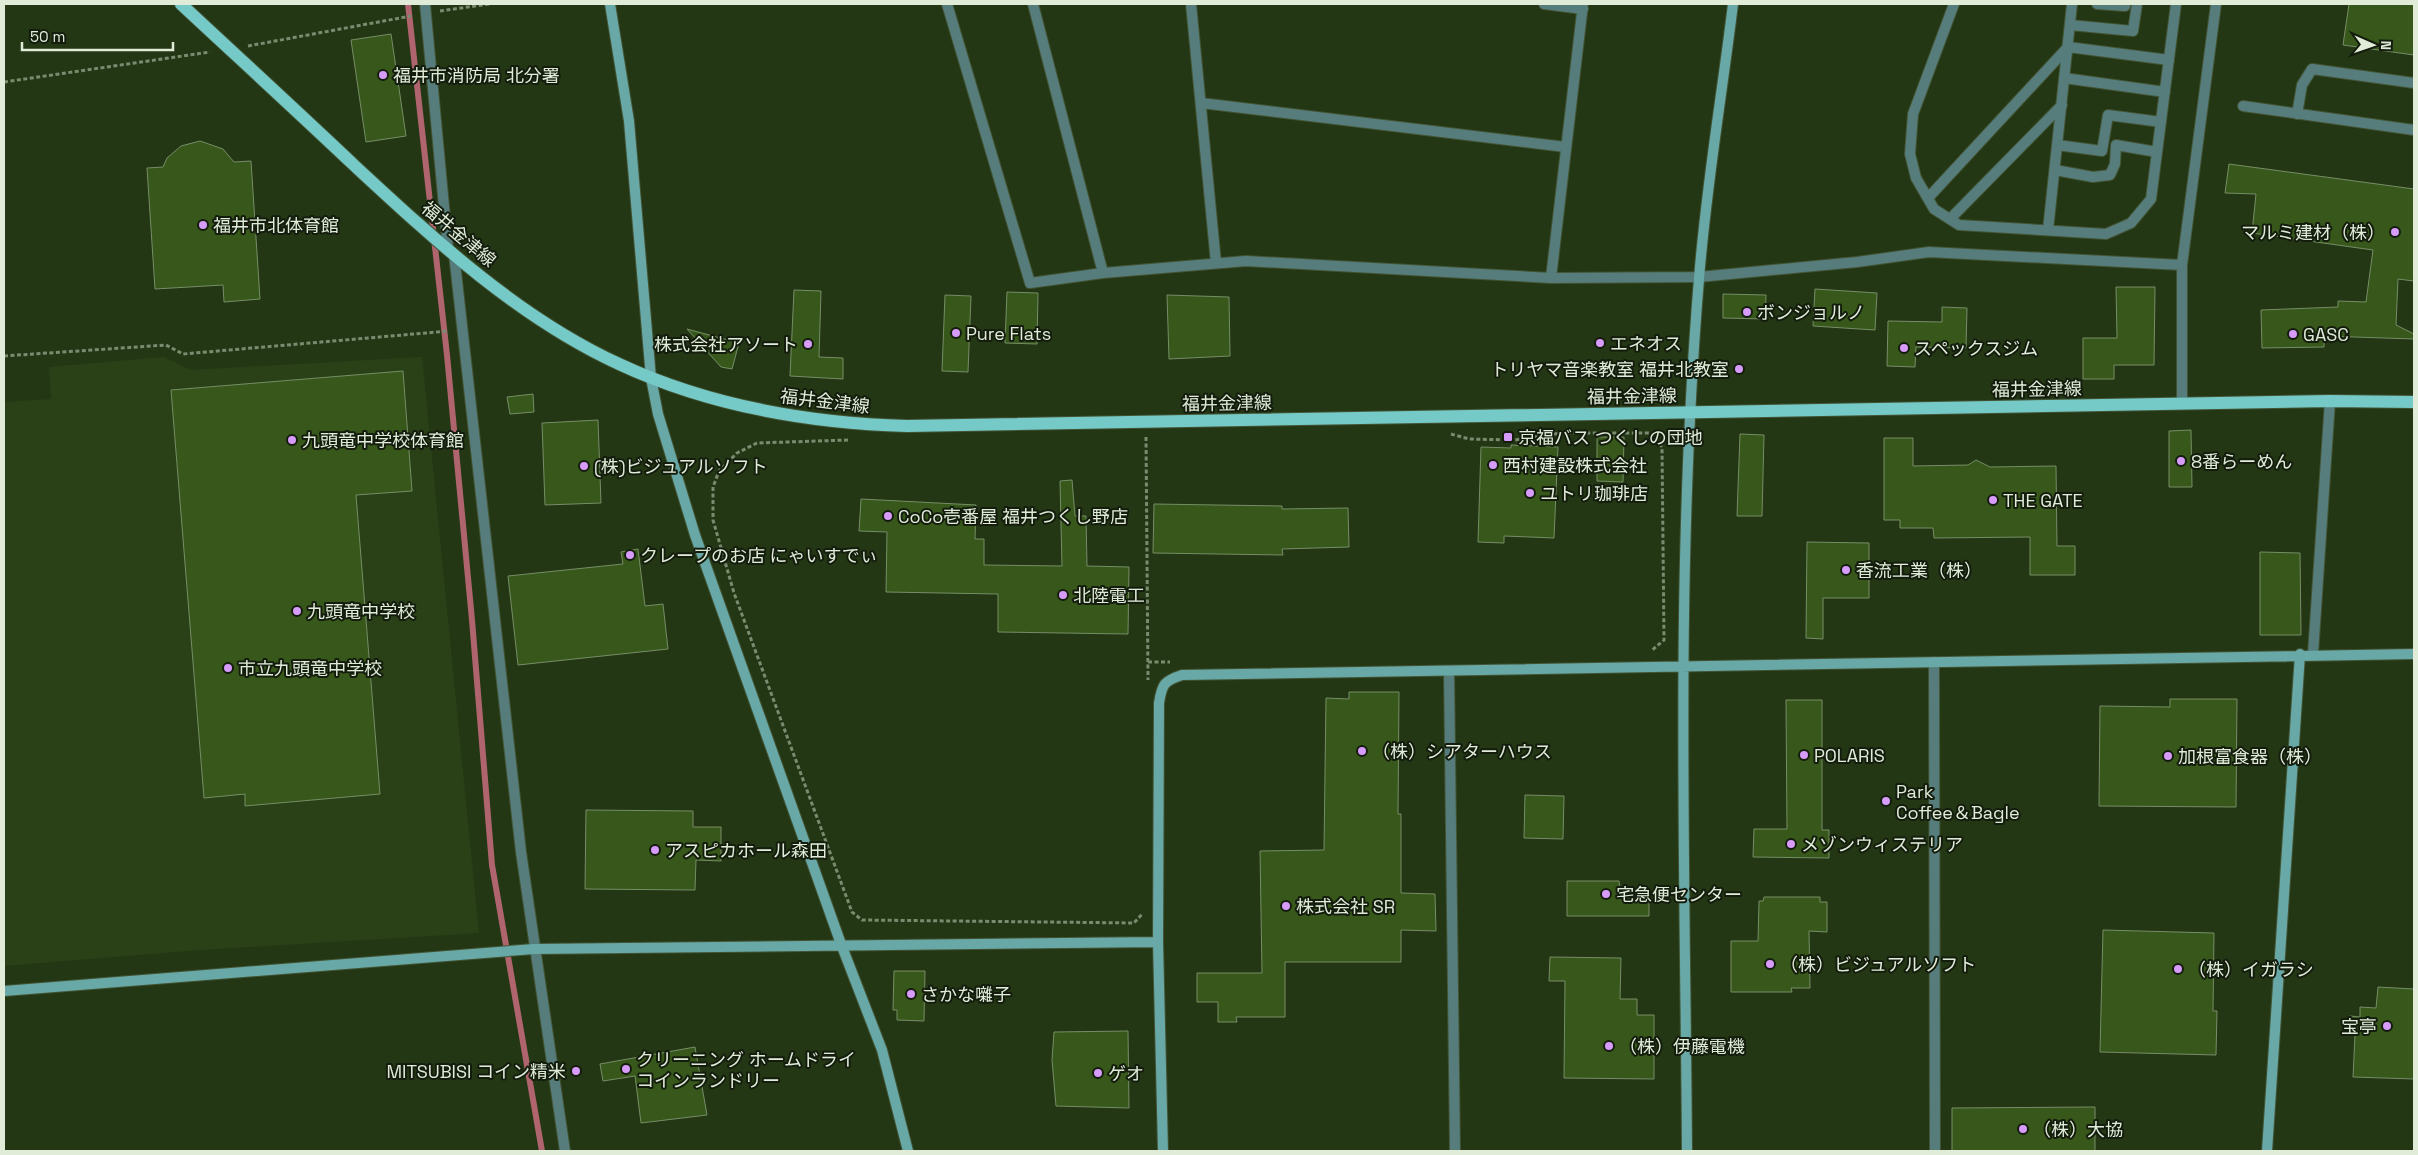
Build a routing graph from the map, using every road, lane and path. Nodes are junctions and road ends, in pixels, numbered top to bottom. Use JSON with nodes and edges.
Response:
{"nodes":[{"id":1,"x":181,"y":4,"type":"edge"},
{"id":2,"x":425,"y":4,"type":"edge"},
{"id":3,"x":610,"y":4,"type":"edge"},
{"id":4,"x":947,"y":4,"type":"edge"},
{"id":5,"x":1033,"y":4,"type":"edge"},
{"id":6,"x":1191,"y":4,"type":"edge"},
{"id":7,"x":1544,"y":4,"type":"edge"},
{"id":8,"x":1734,"y":4,"type":"edge"},
{"id":9,"x":1954,"y":4,"type":"edge"},
{"id":10,"x":2072,"y":4,"type":"edge"},
{"id":11,"x":2097,"y":4,"type":"edge"},
{"id":12,"x":2125,"y":4,"type":"edge"},
{"id":13,"x":2137,"y":4,"type":"edge"},
{"id":14,"x":2176,"y":4,"type":"edge"},
{"id":15,"x":2216,"y":4,"type":"edge"},
{"id":16,"x":1583,"y":6,"type":"edge"},
{"id":17,"x":2070,"y":25,"type":"junction"},
{"id":18,"x":2068,"y":48,"type":"junction"},
{"id":19,"x":2168,"y":60,"type":"junction"},
{"id":20,"x":2064,"y":78,"type":"junction"},
{"id":21,"x":2414,"y":82,"type":"edge"},
{"id":22,"x":2165,"y":92,"type":"junction"},
{"id":23,"x":1201,"y":103,"type":"junction"},
{"id":24,"x":2062,"y":105,"type":"junction"},
{"id":25,"x":2243,"y":106,"type":"dead end"},
{"id":26,"x":2297,"y":114,"type":"junction"},
{"id":27,"x":2161,"y":122,"type":"junction"},
{"id":28,"x":2414,"y":130,"type":"edge"},
{"id":29,"x":2058,"y":145,"type":"junction"},
{"id":30,"x":1566,"y":147,"type":"junction"},
{"id":31,"x":2157,"y":152,"type":"junction"},
{"id":32,"x":2055,"y":170,"type":"junction"},
{"id":33,"x":1928,"y":198,"type":"junction"},
{"id":34,"x":1950,"y":219,"type":"junction"},
{"id":35,"x":2048,"y":230,"type":"junction"},
{"id":36,"x":451,"y":252,"type":"junction"},
{"id":37,"x":1216,"y":263,"type":"junction"},
{"id":38,"x":2182,"y":265,"type":"junction"},
{"id":39,"x":1103,"y":273,"type":"junction"},
{"id":40,"x":1699,"y":277,"type":"junction"},
{"id":41,"x":1552,"y":278,"type":"junction"},
{"id":42,"x":462,"y":330,"type":"junction"},
{"id":43,"x":4,"y":356,"type":"edge"},
{"id":44,"x":651,"y":378,"type":"junction"},
{"id":45,"x":2330,"y":401,"type":"junction"},
{"id":46,"x":2414,"y":402,"type":"edge"},
{"id":47,"x":2182,"y":404,"type":"junction"},
{"id":48,"x":1691,"y":413,"type":"junction"},
{"id":49,"x":1446,"y":433,"type":"dead end"},
{"id":50,"x":1155,"y":435,"type":"dead end"},
{"id":51,"x":850,"y":440,"type":"dead end"},
{"id":52,"x":1641,"y":652,"type":"dead end"},
{"id":53,"x":2300,"y":654,"type":"junction"},
{"id":54,"x":2313,"y":654,"type":"junction"},
{"id":55,"x":2414,"y":654,"type":"edge"},
{"id":56,"x":1148,"y":662,"type":"junction"},
{"id":57,"x":1178,"y":662,"type":"dead end"},
{"id":58,"x":1934,"y":662,"type":"junction"},
{"id":59,"x":1683,"y":667,"type":"junction"},
{"id":60,"x":1449,"y":671,"type":"junction"},
{"id":61,"x":1148,"y":682,"type":"dead end"},
{"id":62,"x":1146,"y":909,"type":"dead end"},
{"id":63,"x":1158,"y":942,"type":"junction"},
{"id":64,"x":841,"y":944,"type":"junction"},
{"id":65,"x":534,"y":949,"type":"junction"},
{"id":66,"x":4,"y":991,"type":"edge"},
{"id":67,"x":565,"y":1151,"type":"edge"},
{"id":68,"x":908,"y":1151,"type":"edge"},
{"id":69,"x":1163,"y":1151,"type":"edge"},
{"id":70,"x":1455,"y":1151,"type":"edge"},
{"id":71,"x":1687,"y":1151,"type":"edge"},
{"id":72,"x":1935,"y":1151,"type":"edge"},
{"id":73,"x":2267,"y":1151,"type":"edge"}],
"edges":[{"from":1,"to":36,"type":"main road","name":"福井金津線"},
{"from":2,"to":36,"type":"street"},
{"from":3,"to":44,"type":"street"},
{"from":4,"to":39,"type":"street"},
{"from":5,"to":39,"type":"street"},
{"from":6,"to":23,"type":"street"},
{"from":7,"to":16,"type":"street"},
{"from":8,"to":40,"type":"street"},
{"from":9,"to":33,"type":"street"},
{"from":10,"to":17,"type":"street"},
{"from":11,"to":12,"type":"street"},
{"from":13,"to":17,"type":"street"},
{"from":14,"to":19,"type":"street"},
{"from":15,"to":38,"type":"street"},
{"from":16,"to":30,"type":"street"},
{"from":17,"to":18,"type":"street"},
{"from":18,"to":19,"type":"street"},
{"from":18,"to":20,"type":"street"},
{"from":18,"to":33,"type":"street"},
{"from":19,"to":22,"type":"street"},
{"from":20,"to":22,"type":"street"},
{"from":20,"to":24,"type":"street"},
{"from":21,"to":26,"type":"street"},
{"from":22,"to":27,"type":"street"},
{"from":23,"to":30,"type":"street"},
{"from":23,"to":37,"type":"street"},
{"from":24,"to":29,"type":"street"},
{"from":24,"to":34,"type":"street"},
{"from":25,"to":26,"type":"street"},
{"from":26,"to":28,"type":"street"},
{"from":27,"to":29,"type":"street"},
{"from":27,"to":31,"type":"street"},
{"from":29,"to":32,"type":"street"},
{"from":30,"to":41,"type":"street"},
{"from":31,"to":32,"type":"street"},
{"from":31,"to":35,"type":"street"},
{"from":32,"to":35,"type":"street"},
{"from":33,"to":34,"type":"street"},
{"from":34,"to":35,"type":"street"},
{"from":36,"to":42,"type":"street"},
{"from":36,"to":44,"type":"main road","name":"福井金津線"},
{"from":37,"to":39,"type":"street"},
{"from":37,"to":41,"type":"street"},
{"from":38,"to":40,"type":"street"},
{"from":38,"to":47,"type":"street"},
{"from":40,"to":41,"type":"street"},
{"from":40,"to":48,"type":"street"},
{"from":42,"to":43,"type":"path"},
{"from":42,"to":65,"type":"street"},
{"from":44,"to":48,"type":"main road","name":"福井金津線"},
{"from":44,"to":64,"type":"street"},
{"from":45,"to":46,"type":"main road","name":"福井金津線"},
{"from":45,"to":47,"type":"main road","name":"福井金津線"},
{"from":45,"to":54,"type":"street"},
{"from":47,"to":48,"type":"main road","name":"福井金津線"},
{"from":48,"to":59,"type":"street"},
{"from":49,"to":52,"type":"path"},
{"from":50,"to":56,"type":"path"},
{"from":51,"to":62,"type":"path"},
{"from":53,"to":54,"type":"street"},
{"from":53,"to":58,"type":"street"},
{"from":53,"to":73,"type":"street"},
{"from":54,"to":55,"type":"street"},
{"from":56,"to":57,"type":"path"},
{"from":56,"to":61,"type":"path"},
{"from":58,"to":59,"type":"street"},
{"from":58,"to":72,"type":"street"},
{"from":59,"to":60,"type":"street"},
{"from":59,"to":71,"type":"street"},
{"from":60,"to":63,"type":"street"},
{"from":60,"to":70,"type":"street"},
{"from":63,"to":64,"type":"street"},
{"from":63,"to":69,"type":"street"},
{"from":64,"to":65,"type":"street"},
{"from":64,"to":68,"type":"street"},
{"from":65,"to":66,"type":"street"},
{"from":65,"to":67,"type":"street"}]}
